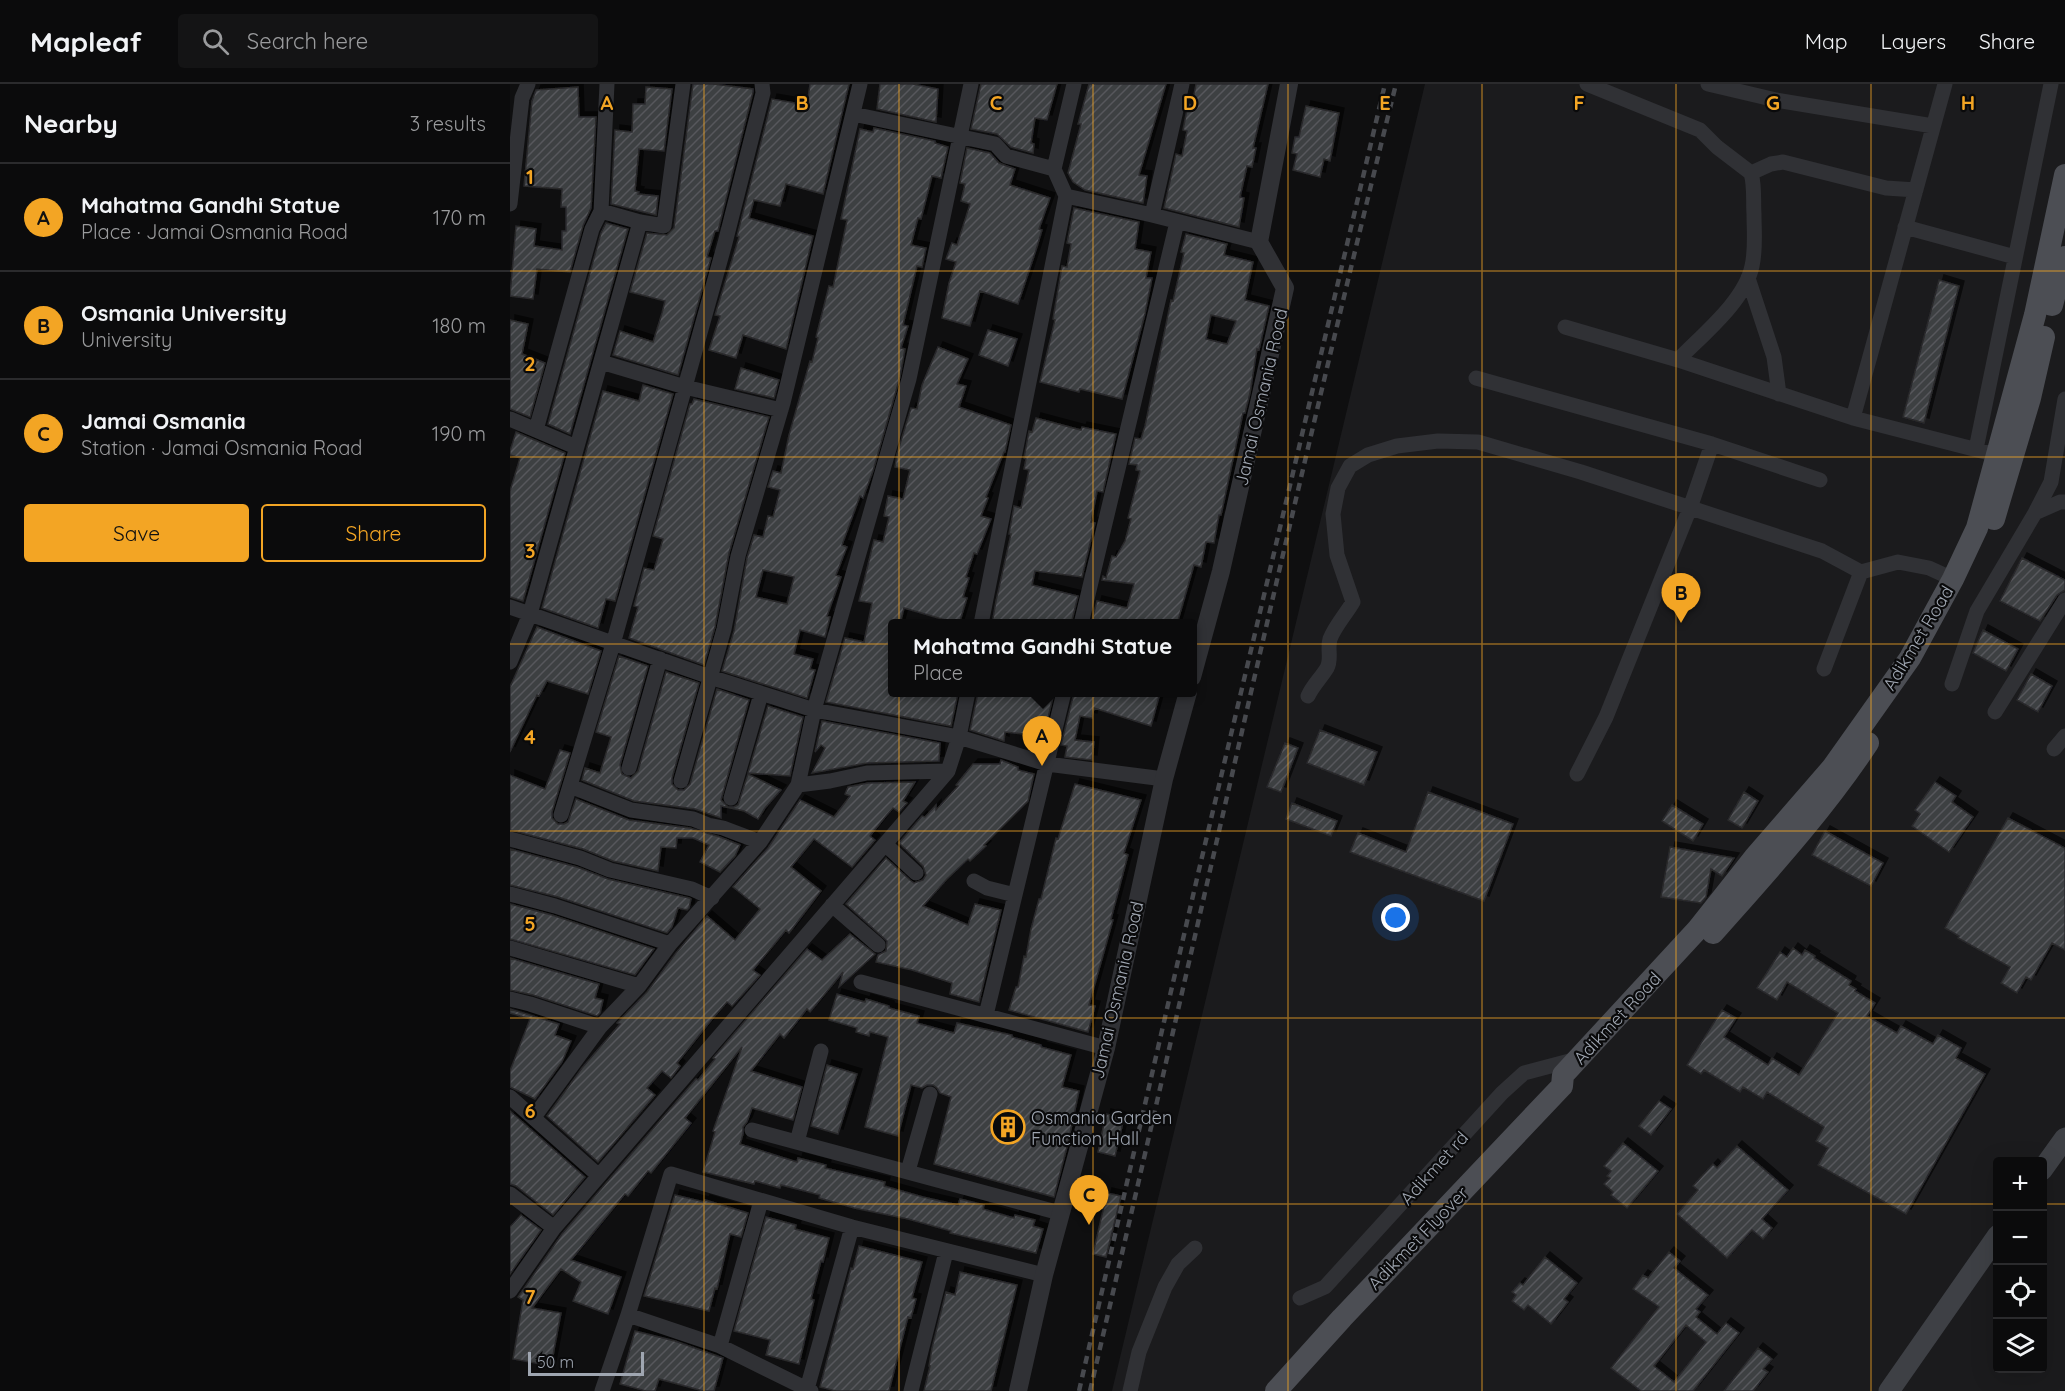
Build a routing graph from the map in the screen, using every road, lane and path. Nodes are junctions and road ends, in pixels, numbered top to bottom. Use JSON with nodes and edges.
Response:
{"nodes":[{"id":1,"x":607,"y":84,"type":"edge"},
{"id":2,"x":683,"y":84,"type":"edge"},
{"id":3,"x":762,"y":84,"type":"edge"},
{"id":4,"x":860,"y":84,"type":"edge"},
{"id":5,"x":971,"y":84,"type":"edge"},
{"id":6,"x":1074,"y":84,"type":"edge"},
{"id":7,"x":1182,"y":84,"type":"edge"},
{"id":8,"x":1289,"y":84,"type":"edge"},
{"id":9,"x":1587,"y":84,"type":"edge"},
{"id":10,"x":1708,"y":84,"type":"edge"},
{"id":11,"x":1945,"y":84,"type":"edge"},
{"id":12,"x":2051,"y":84,"type":"edge"},
{"id":13,"x":524,"y":89,"type":"edge"},
{"id":14,"x":853,"y":114,"type":"junction"},
{"id":15,"x":1933,"y":126,"type":"junction"},
{"id":16,"x":960,"y":136,"type":"junction"},
{"id":17,"x":1054,"y":169,"type":"junction"},
{"id":18,"x":1751,"y":173,"type":"junction"},
{"id":19,"x":2065,"y":175,"type":"edge"},
{"id":20,"x":1916,"y":189,"type":"junction"},
{"id":21,"x":1065,"y":196,"type":"junction"},
{"id":22,"x":510,"y":204,"type":"edge"},
{"id":23,"x":601,"y":211,"type":"junction"},
{"id":24,"x":1152,"y":215,"type":"junction"},
{"id":25,"x":640,"y":222,"type":"junction"},
{"id":26,"x":1177,"y":222,"type":"junction"},
{"id":27,"x":1905,"y":227,"type":"junction"},
{"id":28,"x":1259,"y":242,"type":"junction"},
{"id":29,"x":2015,"y":257,"type":"junction"},
{"id":30,"x":2065,"y":257,"type":"edge"},
{"id":31,"x":1748,"y":278,"type":"junction"},
{"id":32,"x":1565,"y":327,"type":"dead end"},
{"id":33,"x":1678,"y":360,"type":"junction"},
{"id":34,"x":601,"y":362,"type":"junction"},
{"id":35,"x":1476,"y":378,"type":"dead end"},
{"id":36,"x":685,"y":387,"type":"junction"},
{"id":37,"x":1779,"y":394,"type":"junction"},
{"id":38,"x":2065,"y":399,"type":"edge"},
{"id":39,"x":781,"y":410,"type":"junction"},
{"id":40,"x":510,"y":418,"type":"edge"},
{"id":41,"x":1853,"y":418,"type":"junction"},
{"id":42,"x":536,"y":430,"type":"junction"},
{"id":43,"x":1712,"y":444,"type":"junction"},
{"id":44,"x":576,"y":447,"type":"junction"},
{"id":45,"x":1986,"y":452,"type":"junction"},
{"id":46,"x":1820,"y":480,"type":"dead end"},
{"id":47,"x":2065,"y":502,"type":"edge"},
{"id":48,"x":1690,"y":508,"type":"junction"},
{"id":49,"x":2035,"y":513,"type":"junction"},
{"id":50,"x":1861,"y":572,"type":"junction"},
{"id":51,"x":1953,"y":579,"type":"junction"},
{"id":52,"x":2065,"y":600,"type":"edge"},
{"id":53,"x":510,"y":607,"type":"edge"},
{"id":54,"x":530,"y":614,"type":"junction"},
{"id":55,"x":982,"y":619,"type":"edge"},
{"id":56,"x":1082,"y":619,"type":"edge"},
{"id":57,"x":613,"y":644,"type":"junction"},
{"id":58,"x":660,"y":659,"type":"junction"},
{"id":59,"x":1197,"y":659,"type":"edge"},
{"id":60,"x":510,"y":662,"type":"edge"},
{"id":61,"x":1824,"y":669,"type":"dead end"},
{"id":62,"x":710,"y":677,"type":"junction"},
{"id":63,"x":1952,"y":684,"type":"dead end"},
{"id":64,"x":761,"y":694,"type":"junction"},
{"id":65,"x":1308,"y":696,"type":"dead end"},
{"id":66,"x":967,"y":697,"type":"edge"},
{"id":67,"x":1063,"y":697,"type":"edge"},
{"id":68,"x":1187,"y":697,"type":"edge"},
{"id":69,"x":814,"y":710,"type":"junction"},
{"id":70,"x":1995,"y":712,"type":"dead end"},
{"id":71,"x":2065,"y":736,"type":"edge"},
{"id":72,"x":959,"y":737,"type":"junction"},
{"id":73,"x":2054,"y":749,"type":"dead end"},
{"id":74,"x":1047,"y":764,"type":"junction"},
{"id":75,"x":629,"y":768,"type":"dead end"},
{"id":76,"x":948,"y":771,"type":"junction"},
{"id":77,"x":1577,"y":774,"type":"dead end"},
{"id":78,"x":1164,"y":779,"type":"junction"},
{"id":79,"x":681,"y":781,"type":"dead end"},
{"id":80,"x":798,"y":785,"type":"junction"},
{"id":81,"x":570,"y":786,"type":"junction"},
{"id":82,"x":731,"y":798,"type":"dead end"},
{"id":83,"x":561,"y":815,"type":"dead end"},
{"id":84,"x":510,"y":839,"type":"edge"},
{"id":85,"x":760,"y":842,"type":"junction"},
{"id":86,"x":885,"y":844,"type":"junction"},
{"id":87,"x":916,"y":873,"type":"dead end"},
{"id":88,"x":974,"y":881,"type":"dead end"},
{"id":89,"x":510,"y":894,"type":"edge"},
{"id":90,"x":1016,"y":895,"type":"junction"},
{"id":91,"x":712,"y":898,"type":"junction"},
{"id":92,"x":832,"y":906,"type":"junction"},
{"id":93,"x":670,"y":944,"type":"junction"},
{"id":94,"x":878,"y":945,"type":"dead end"},
{"id":95,"x":510,"y":948,"type":"edge"},
{"id":96,"x":861,"y":982,"type":"dead end"},
{"id":97,"x":639,"y":986,"type":"junction"},
{"id":98,"x":510,"y":999,"type":"edge"},
{"id":99,"x":987,"y":1015,"type":"junction"},
{"id":100,"x":600,"y":1027,"type":"junction"},
{"id":101,"x":1106,"y":1048,"type":"junction"},
{"id":102,"x":821,"y":1051,"type":"dead end"},
{"id":103,"x":1581,"y":1058,"type":"junction"},
{"id":104,"x":1558,"y":1091,"type":"junction"},
{"id":105,"x":930,"y":1094,"type":"dead end"},
{"id":106,"x":510,"y":1097,"type":"edge"},
{"id":107,"x":534,"y":1117,"type":"junction"},
{"id":108,"x":752,"y":1130,"type":"dead end"},
{"id":109,"x":2065,"y":1138,"type":"edge"},
{"id":110,"x":796,"y":1142,"type":"junction"},
{"id":111,"x":2047,"y":1164,"type":"edge"},
{"id":112,"x":908,"y":1171,"type":"junction"},
{"id":113,"x":599,"y":1176,"type":"junction"},
{"id":114,"x":510,"y":1194,"type":"edge"},
{"id":115,"x":761,"y":1201,"type":"junction"},
{"id":116,"x":1060,"y":1213,"type":"junction"},
{"id":117,"x":852,"y":1227,"type":"junction"},
{"id":118,"x":554,"y":1228,"type":"junction"},
{"id":119,"x":1993,"y":1242,"type":"edge"},
{"id":120,"x":1195,"y":1248,"type":"dead end"},
{"id":121,"x":946,"y":1252,"type":"junction"},
{"id":122,"x":1044,"y":1275,"type":"junction"},
{"id":123,"x":510,"y":1291,"type":"edge"},
{"id":124,"x":1300,"y":1298,"type":"dead end"},
{"id":125,"x":628,"y":1316,"type":"junction"},
{"id":126,"x":720,"y":1346,"type":"junction"},
{"id":127,"x":809,"y":1390,"type":"edge"},
{"id":128,"x":602,"y":1391,"type":"edge"},
{"id":129,"x":911,"y":1391,"type":"edge"},
{"id":130,"x":1018,"y":1391,"type":"edge"},
{"id":131,"x":1130,"y":1391,"type":"edge"},
{"id":132,"x":1276,"y":1391,"type":"edge"},
{"id":133,"x":1889,"y":1391,"type":"edge"}],
"edges":[{"from":1,"to":23,"type":"street"},
{"from":2,"to":25,"type":"street"},
{"from":3,"to":36,"type":"street"},
{"from":4,"to":14,"type":"street"},
{"from":5,"to":16,"type":"street"},
{"from":6,"to":17,"type":"street"},
{"from":7,"to":24,"type":"street"},
{"from":8,"to":28,"type":"street"},
{"from":9,"to":18,"type":"street"},
{"from":10,"to":15,"type":"street"},
{"from":11,"to":15,"type":"street"},
{"from":12,"to":29,"type":"street"},
{"from":13,"to":22,"type":"street"},
{"from":14,"to":16,"type":"street"},
{"from":14,"to":39,"type":"street"},
{"from":15,"to":20,"type":"street"},
{"from":16,"to":17,"type":"street"},
{"from":16,"to":69,"type":"street"},
{"from":17,"to":21,"type":"street"},
{"from":18,"to":20,"type":"street"},
{"from":18,"to":31,"type":"street"},
{"from":19,"to":45,"type":"main road","name":"Adikmet Road"},
{"from":20,"to":27,"type":"street"},
{"from":21,"to":24,"type":"street"},
{"from":21,"to":55,"type":"street"},
{"from":23,"to":25,"type":"street"},
{"from":23,"to":42,"type":"street"},
{"from":24,"to":26,"type":"street"},
{"from":25,"to":34,"type":"street"},
{"from":26,"to":28,"type":"street"},
{"from":26,"to":56,"type":"street"},
{"from":27,"to":29,"type":"street"},
{"from":27,"to":41,"type":"street"},
{"from":28,"to":59,"type":"street","name":"Jamai Osmania Road"},
{"from":29,"to":45,"type":"street"},
{"from":30,"to":104,"type":"main road","name":"Adikmet Road"},
{"from":31,"to":33,"type":"street"},
{"from":31,"to":37,"type":"street"},
{"from":32,"to":33,"type":"street"},
{"from":33,"to":37,"type":"street"},
{"from":34,"to":36,"type":"street"},
{"from":34,"to":44,"type":"street"},
{"from":35,"to":43,"type":"street"},
{"from":36,"to":39,"type":"street"},
{"from":36,"to":57,"type":"street"},
{"from":37,"to":41,"type":"street"},
{"from":38,"to":49,"type":"street"},
{"from":39,"to":62,"type":"street"},
{"from":40,"to":42,"type":"street"},
{"from":41,"to":45,"type":"street"},
{"from":42,"to":44,"type":"street"},
{"from":43,"to":46,"type":"street"},
{"from":43,"to":48,"type":"street"},
{"from":44,"to":54,"type":"street"},
{"from":45,"to":51,"type":"main road","name":"Adikmet Road"},
{"from":47,"to":49,"type":"street"},
{"from":48,"to":50,"type":"street"},
{"from":48,"to":65,"type":"street"},
{"from":48,"to":77,"type":"street"},
{"from":49,"to":63,"type":"street"},
{"from":50,"to":51,"type":"street"},
{"from":50,"to":61,"type":"street"},
{"from":51,"to":103,"type":"main road","name":"Adikmet Road"},
{"from":52,"to":70,"type":"street"},
{"from":53,"to":54,"type":"street"},
{"from":54,"to":57,"type":"street"},
{"from":54,"to":60,"type":"street"},
{"from":57,"to":58,"type":"street"},
{"from":57,"to":81,"type":"street"},
{"from":58,"to":62,"type":"street"},
{"from":58,"to":75,"type":"street"},
{"from":62,"to":64,"type":"street"},
{"from":62,"to":79,"type":"street"},
{"from":64,"to":69,"type":"street"},
{"from":64,"to":82,"type":"street"},
{"from":66,"to":72,"type":"street"},
{"from":67,"to":74,"type":"street"},
{"from":68,"to":78,"type":"street","name":"Jamai Osmania Road"},
{"from":69,"to":72,"type":"street"},
{"from":69,"to":80,"type":"street"},
{"from":71,"to":73,"type":"street"},
{"from":72,"to":74,"type":"street"},
{"from":72,"to":76,"type":"street"},
{"from":74,"to":78,"type":"street"},
{"from":74,"to":90,"type":"street"},
{"from":76,"to":80,"type":"street"},
{"from":76,"to":86,"type":"street"},
{"from":78,"to":101,"type":"street","name":"Jamai Osmania Road"},
{"from":80,"to":85,"type":"street"},
{"from":81,"to":83,"type":"street"},
{"from":81,"to":85,"type":"street"},
{"from":84,"to":91,"type":"street"},
{"from":85,"to":91,"type":"street"},
{"from":86,"to":87,"type":"street"},
{"from":86,"to":92,"type":"street"},
{"from":88,"to":90,"type":"street"},
{"from":89,"to":93,"type":"street"},
{"from":90,"to":99,"type":"street"},
{"from":91,"to":93,"type":"street"},
{"from":92,"to":94,"type":"street"},
{"from":92,"to":113,"type":"street"},
{"from":93,"to":97,"type":"street"},
{"from":95,"to":97,"type":"street"},
{"from":96,"to":99,"type":"street"},
{"from":97,"to":100,"type":"street"},
{"from":98,"to":100,"type":"street"},
{"from":99,"to":101,"type":"street"},
{"from":100,"to":107,"type":"street"},
{"from":101,"to":116,"type":"street","name":"Jamai Osmania Road"},
{"from":102,"to":110,"type":"street"},
{"from":103,"to":104,"type":"main road","name":"Adikmet Road"},
{"from":103,"to":124,"type":"street","name":"Adikmet rd"},
{"from":104,"to":132,"type":"main road","name":"Adikmet Flyover"},
{"from":105,"to":112,"type":"street"},
{"from":106,"to":107,"type":"street"},
{"from":107,"to":113,"type":"street"},
{"from":108,"to":110,"type":"street"},
{"from":109,"to":111,"type":"main road"},
{"from":110,"to":112,"type":"street"},
{"from":112,"to":116,"type":"street"},
{"from":113,"to":118,"type":"street"},
{"from":114,"to":118,"type":"street"},
{"from":115,"to":117,"type":"street"},
{"from":115,"to":125,"type":"street"},
{"from":115,"to":126,"type":"street"},
{"from":116,"to":122,"type":"street","name":"Jamai Osmania Road"},
{"from":117,"to":121,"type":"street"},
{"from":117,"to":127,"type":"street"},
{"from":118,"to":123,"type":"street"},
{"from":119,"to":133,"type":"main road"},
{"from":120,"to":131,"type":"street"},
{"from":121,"to":122,"type":"street"},
{"from":121,"to":129,"type":"street"},
{"from":122,"to":130,"type":"street","name":"Jamai Osmania Road"},
{"from":125,"to":126,"type":"street"},
{"from":125,"to":128,"type":"street"},
{"from":126,"to":127,"type":"street"}]}
